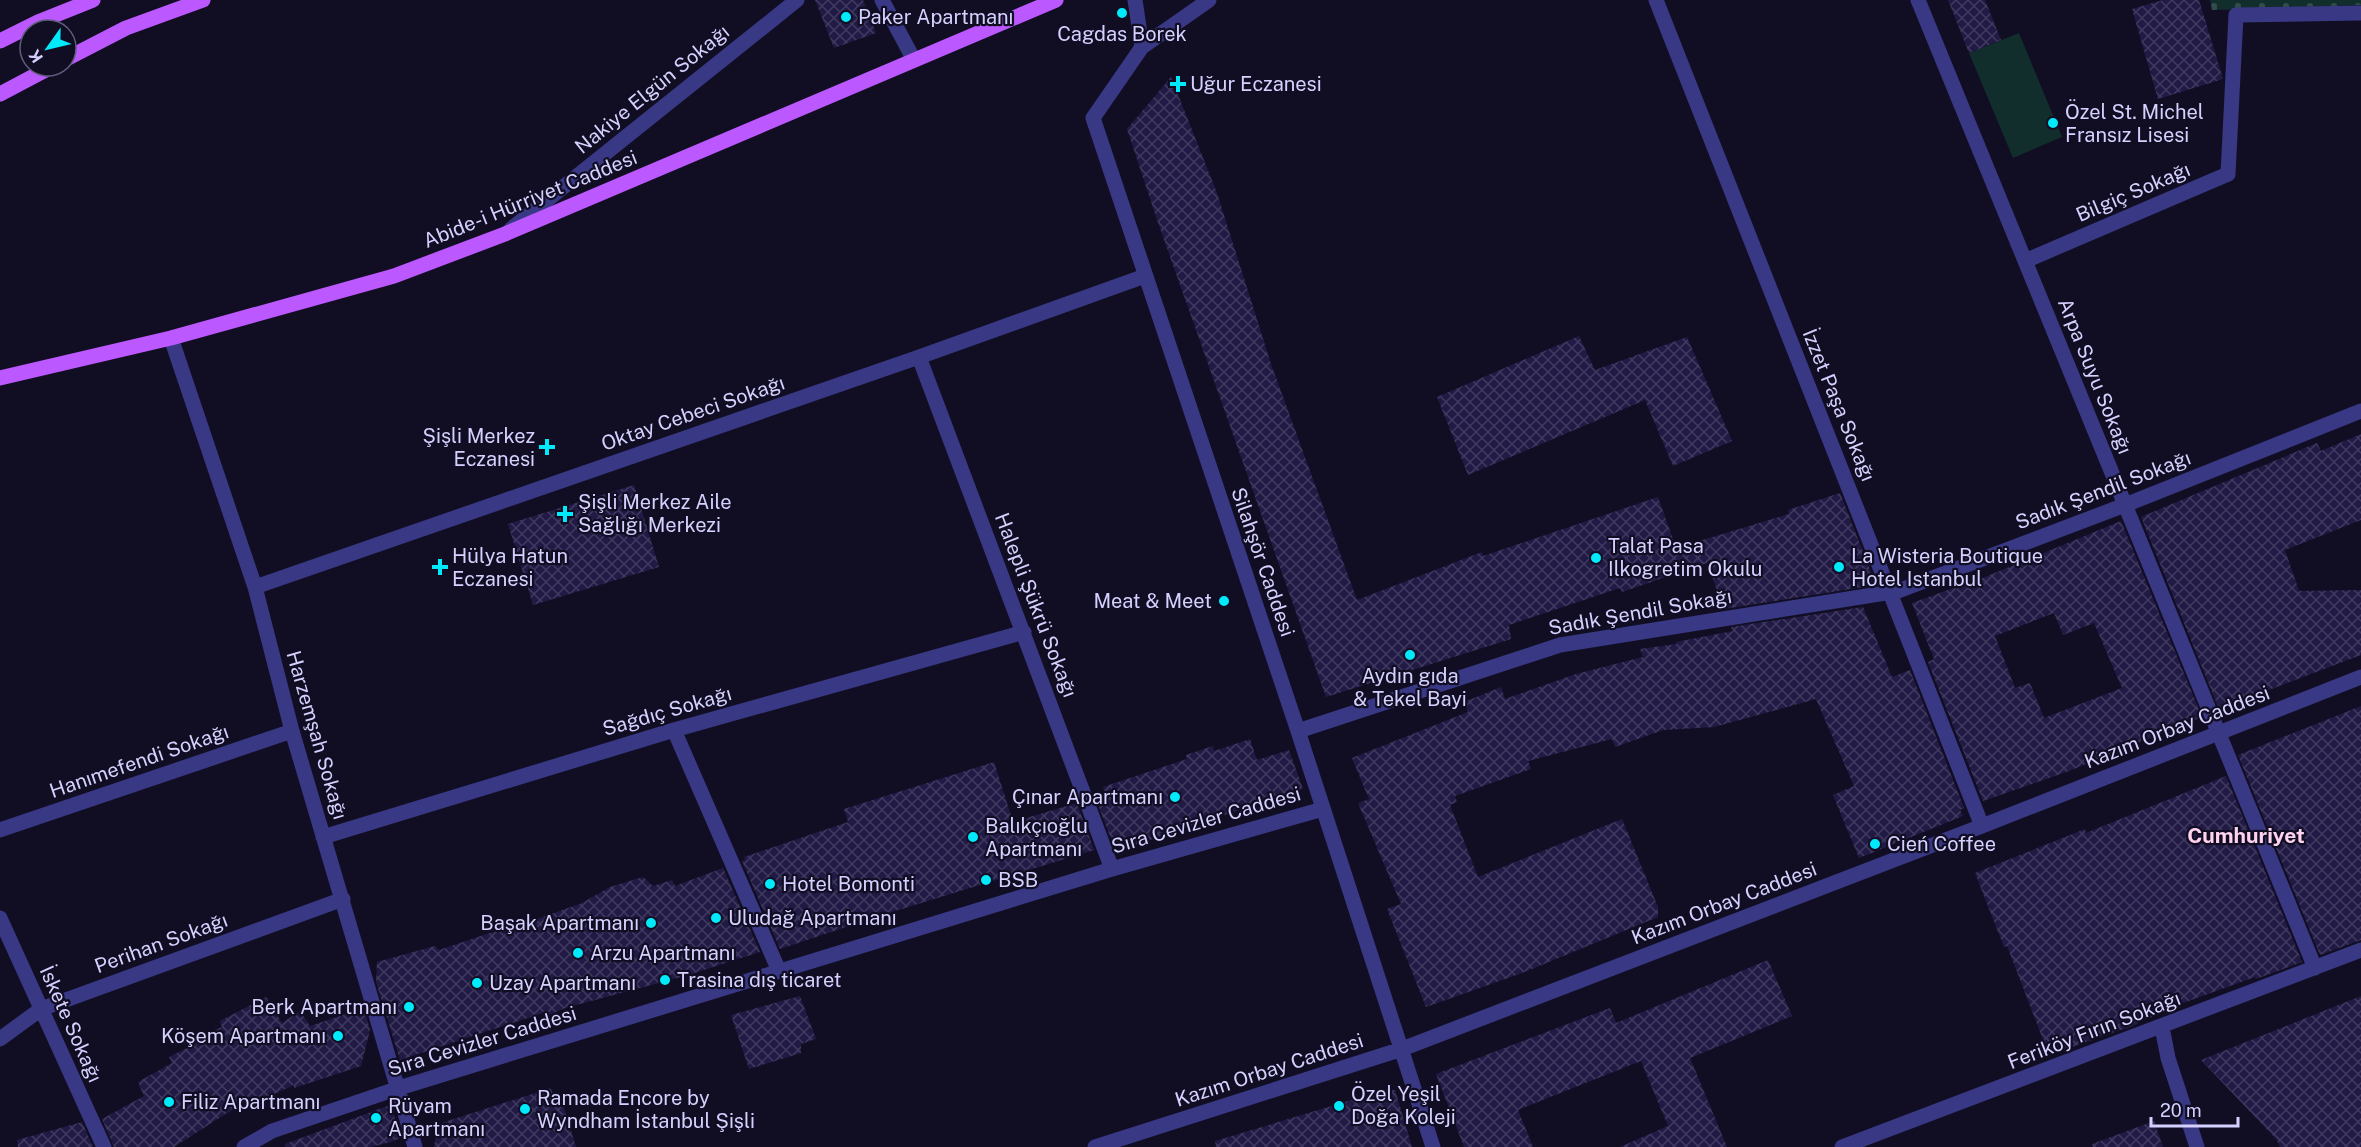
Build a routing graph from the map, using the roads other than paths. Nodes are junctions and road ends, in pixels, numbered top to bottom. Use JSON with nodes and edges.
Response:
{"nodes":[{"id":1,"x":93,"y":0,"type":"edge"},
{"id":2,"x":203,"y":0,"type":"edge"},
{"id":3,"x":797,"y":0,"type":"edge"},
{"id":4,"x":882,"y":0,"type":"edge"},
{"id":5,"x":1056,"y":0,"type":"edge"},
{"id":6,"x":1135,"y":0,"type":"edge"},
{"id":7,"x":1209,"y":0,"type":"edge"},
{"id":8,"x":1656,"y":0,"type":"edge"},
{"id":9,"x":1918,"y":0,"type":"edge"},
{"id":10,"x":2361,"y":13,"type":"edge"},
{"id":11,"x":0,"y":41,"type":"edge"},
{"id":12,"x":1142,"y":46,"type":"junction"},
{"id":13,"x":78,"y":53,"type":"edge"},
{"id":14,"x":914,"y":60,"type":"junction"},
{"id":15,"x":30,"y":78,"type":"edge"},
{"id":16,"x":0,"y":94,"type":"edge"},
{"id":17,"x":506,"y":234,"type":"junction"},
{"id":18,"x":2025,"y":261,"type":"junction"},
{"id":19,"x":1145,"y":276,"type":"junction"},
{"id":20,"x":171,"y":338,"type":"junction"},
{"id":21,"x":920,"y":357,"type":"junction"},
{"id":22,"x":0,"y":378,"type":"edge"},
{"id":23,"x":2361,"y":411,"type":"edge"},
{"id":24,"x":2125,"y":506,"type":"junction"},
{"id":25,"x":255,"y":587,"type":"junction"},
{"id":26,"x":1890,"y":592,"type":"junction"},
{"id":27,"x":1024,"y":632,"type":"junction"},
{"id":28,"x":2361,"y":677,"type":"edge"},
{"id":29,"x":674,"y":730,"type":"junction"},
{"id":30,"x":1298,"y":730,"type":"junction"},
{"id":31,"x":292,"y":731,"type":"junction"},
{"id":32,"x":2219,"y":733,"type":"junction"},
{"id":33,"x":1323,"y":809,"type":"junction"},
{"id":34,"x":1982,"y":826,"type":"junction"},
{"id":35,"x":0,"y":830,"type":"edge"},
{"id":36,"x":323,"y":837,"type":"junction"},
{"id":37,"x":1112,"y":869,"type":"junction"},
{"id":38,"x":343,"y":899,"type":"junction"},
{"id":39,"x":0,"y":918,"type":"edge"},
{"id":40,"x":2361,"y":950,"type":"edge"},
{"id":41,"x":2315,"y":968,"type":"junction"},
{"id":42,"x":780,"y":971,"type":"junction"},
{"id":43,"x":41,"y":1009,"type":"junction"},
{"id":44,"x":2162,"y":1027,"type":"junction"},
{"id":45,"x":0,"y":1039,"type":"edge"},
{"id":46,"x":1402,"y":1049,"type":"junction"},
{"id":47,"x":399,"y":1088,"type":"junction"},
{"id":48,"x":104,"y":1147,"type":"edge"},
{"id":49,"x":244,"y":1147,"type":"edge"},
{"id":50,"x":415,"y":1147,"type":"edge"},
{"id":51,"x":1095,"y":1147,"type":"edge"},
{"id":52,"x":1433,"y":1147,"type":"edge"},
{"id":53,"x":1842,"y":1147,"type":"edge"},
{"id":54,"x":2197,"y":1147,"type":"edge"}],
"edges":[{"from":1,"to":11,"type":"main road"},
{"from":2,"to":13,"type":"main road"},
{"from":3,"to":17,"type":"street","name":"Nakiye Elgün Sokağı"},
{"from":4,"to":14,"type":"street"},
{"from":5,"to":14,"type":"main road","name":"Abide-i Hürriyet Caddesi"},
{"from":6,"to":12,"type":"street"},
{"from":7,"to":12,"type":"street"},
{"from":8,"to":26,"type":"street","name":"İzzet Paşa Sokağı"},
{"from":9,"to":18,"type":"street","name":"Arpa Suyu Sokağı"},
{"from":10,"to":18,"type":"street","name":"Bilgiç Sokağı"},
{"from":12,"to":19,"type":"street","name":"Silahşör Caddesi"},
{"from":14,"to":17,"type":"main road","name":"Abide-i Hürriyet Caddesi"},
{"from":15,"to":16,"type":"main road"},
{"from":17,"to":20,"type":"main road","name":"Abide-i Hürriyet Caddesi"},
{"from":18,"to":24,"type":"street","name":"Arpa Suyu Sokağı"},
{"from":19,"to":21,"type":"street","name":"Oktay Cebeci Sokağı"},
{"from":19,"to":30,"type":"street","name":"Silahşör Caddesi"},
{"from":20,"to":22,"type":"main road","name":"Abide-i Hürriyet Caddesi"},
{"from":20,"to":25,"type":"street","name":"Harzemşah Sokağı"},
{"from":21,"to":25,"type":"street","name":"Oktay Cebeci Sokağı"},
{"from":21,"to":27,"type":"street","name":"Halepli Şükrü Sokağı"},
{"from":23,"to":24,"type":"street","name":"Sadık Şendil Sokağı"},
{"from":24,"to":26,"type":"street","name":"Sadık Şendil Sokağı"},
{"from":24,"to":32,"type":"street","name":"Arpa Suyu Sokağı"},
{"from":25,"to":31,"type":"street","name":"Harzemşah Sokağı"},
{"from":26,"to":30,"type":"street","name":"Sadık Şendil Sokağı"},
{"from":26,"to":34,"type":"street","name":"İzzet Paşa Sokağı"},
{"from":27,"to":29,"type":"street","name":"Sağdıç Sokağı"},
{"from":27,"to":37,"type":"street","name":"Halepli Şükrü Sokağı"},
{"from":28,"to":32,"type":"street","name":"Kazım Orbay Caddesi"},
{"from":29,"to":36,"type":"street","name":"Sağdıç Sokağı"},
{"from":29,"to":42,"type":"street"},
{"from":30,"to":33,"type":"street","name":"Silahşör Caddesi"},
{"from":31,"to":35,"type":"street","name":"Hanımefendi Sokağı"},
{"from":31,"to":36,"type":"street","name":"Harzemşah Sokağı"},
{"from":32,"to":34,"type":"street","name":"Kazım Orbay Caddesi"},
{"from":32,"to":41,"type":"street","name":"Arpa Suyu Sokağı"},
{"from":33,"to":37,"type":"street","name":"Sıra Cevizler Caddesi"},
{"from":33,"to":46,"type":"street","name":"Silahşör Caddesi"},
{"from":34,"to":46,"type":"street","name":"Kazım Orbay Caddesi"},
{"from":36,"to":38,"type":"street","name":"Harzemşah Sokağı"},
{"from":37,"to":42,"type":"street","name":"Sıra Cevizler Caddesi"},
{"from":38,"to":43,"type":"street","name":"Perihan Sokağı"},
{"from":38,"to":47,"type":"street","name":"Harzemşah Sokağı"},
{"from":39,"to":43,"type":"street","name":"İskete Sokağı"},
{"from":40,"to":41,"type":"street","name":"Feriköy Fırın Sokağı"},
{"from":41,"to":44,"type":"street","name":"Feriköy Fırın Sokağı"},
{"from":42,"to":47,"type":"street","name":"Sıra Cevizler Caddesi"},
{"from":43,"to":45,"type":"street","name":"Perihan Sokağı"},
{"from":43,"to":48,"type":"street","name":"İskete Sokağı"},
{"from":44,"to":53,"type":"street","name":"Feriköy Fırın Sokağı"},
{"from":44,"to":54,"type":"street"},
{"from":46,"to":51,"type":"street","name":"Kazım Orbay Caddesi"},
{"from":46,"to":52,"type":"street","name":"Silahşör Caddesi"},
{"from":47,"to":49,"type":"street","name":"Sıra Cevizler Caddesi"},
{"from":47,"to":50,"type":"street","name":"Harzemşah Sokağı"}]}
